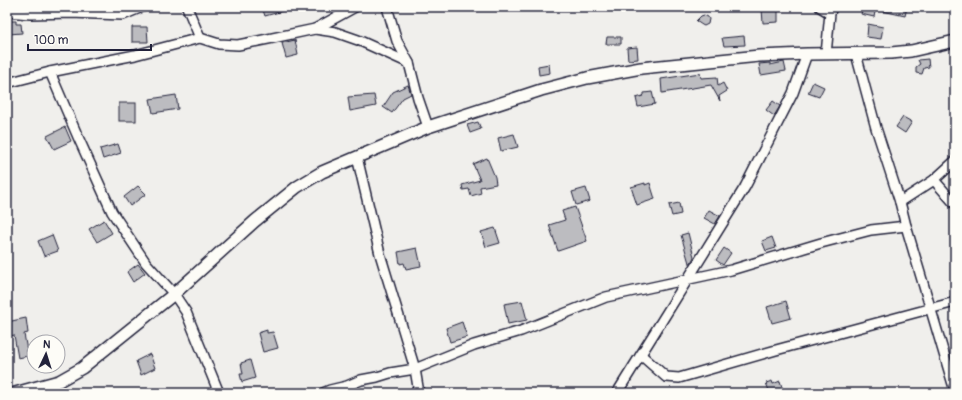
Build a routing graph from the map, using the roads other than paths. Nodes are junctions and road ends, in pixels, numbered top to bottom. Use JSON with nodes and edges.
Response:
{"nodes":[{"id":1,"x":142,"y":7,"type":"edge"},
{"id":2,"x":187,"y":7,"type":"edge"},
{"id":3,"x":355,"y":7,"type":"edge"},
{"id":4,"x":387,"y":7,"type":"edge"},
{"id":5,"x":820,"y":7,"type":"edge"},
{"id":6,"x":831,"y":10,"type":"edge"},
{"id":7,"x":122,"y":11,"type":"edge"},
{"id":8,"x":7,"y":12,"type":"edge"},
{"id":9,"x":315,"y":29,"type":"junction"},
{"id":10,"x":200,"y":38,"type":"junction"},
{"id":11,"x":955,"y":41,"type":"edge"},
{"id":12,"x":807,"y":54,"type":"junction"},
{"id":13,"x":826,"y":54,"type":"junction"},
{"id":14,"x":856,"y":54,"type":"junction"},
{"id":15,"x":409,"y":63,"type":"junction"},
{"id":16,"x":50,"y":72,"type":"junction"},
{"id":17,"x":7,"y":83,"type":"edge"},
{"id":18,"x":428,"y":127,"type":"junction"},
{"id":19,"x":357,"y":157,"type":"junction"},
{"id":20,"x":955,"y":161,"type":"edge"},
{"id":21,"x":934,"y":180,"type":"junction"},
{"id":22,"x":900,"y":202,"type":"junction"},
{"id":23,"x":955,"y":204,"type":"edge"},
{"id":24,"x":906,"y":226,"type":"junction"},
{"id":25,"x":688,"y":280,"type":"junction"},
{"id":26,"x":174,"y":294,"type":"junction"},
{"id":27,"x":955,"y":302,"type":"edge"},
{"id":28,"x":931,"y":309,"type":"junction"},
{"id":29,"x":641,"y":355,"type":"junction"},
{"id":30,"x":415,"y":369,"type":"junction"},
{"id":31,"x":955,"y":391,"type":"edge"},
{"id":32,"x":15,"y":393,"type":"edge"},
{"id":33,"x":219,"y":393,"type":"edge"},
{"id":34,"x":323,"y":393,"type":"edge"},
{"id":35,"x":419,"y":393,"type":"edge"},
{"id":36,"x":617,"y":393,"type":"edge"}],
"edges":[{"from":1,"to":7,"type":"street"},
{"from":2,"to":10,"type":"street"},
{"from":3,"to":9,"type":"street"},
{"from":4,"to":15,"type":"street"},
{"from":5,"to":6,"type":"street"},
{"from":6,"to":13,"type":"street"},
{"from":7,"to":8,"type":"street"},
{"from":9,"to":10,"type":"street"},
{"from":9,"to":15,"type":"street"},
{"from":10,"to":16,"type":"street"},
{"from":11,"to":14,"type":"main road"},
{"from":12,"to":13,"type":"main road"},
{"from":12,"to":18,"type":"main road"},
{"from":12,"to":25,"type":"street"},
{"from":13,"to":14,"type":"main road"},
{"from":14,"to":22,"type":"street"},
{"from":15,"to":18,"type":"street"},
{"from":16,"to":17,"type":"street"},
{"from":16,"to":26,"type":"street"},
{"from":18,"to":19,"type":"main road"},
{"from":19,"to":26,"type":"main road"},
{"from":19,"to":30,"type":"street"},
{"from":20,"to":21,"type":"street"},
{"from":21,"to":22,"type":"street"},
{"from":21,"to":23,"type":"street"},
{"from":22,"to":24,"type":"street"},
{"from":24,"to":25,"type":"street"},
{"from":24,"to":28,"type":"street"},
{"from":25,"to":29,"type":"street"},
{"from":25,"to":30,"type":"street"},
{"from":26,"to":32,"type":"main road"},
{"from":26,"to":33,"type":"street"},
{"from":27,"to":28,"type":"street"},
{"from":28,"to":29,"type":"street"},
{"from":28,"to":31,"type":"street"},
{"from":29,"to":36,"type":"street"},
{"from":30,"to":34,"type":"street"},
{"from":30,"to":35,"type":"street"}]}
